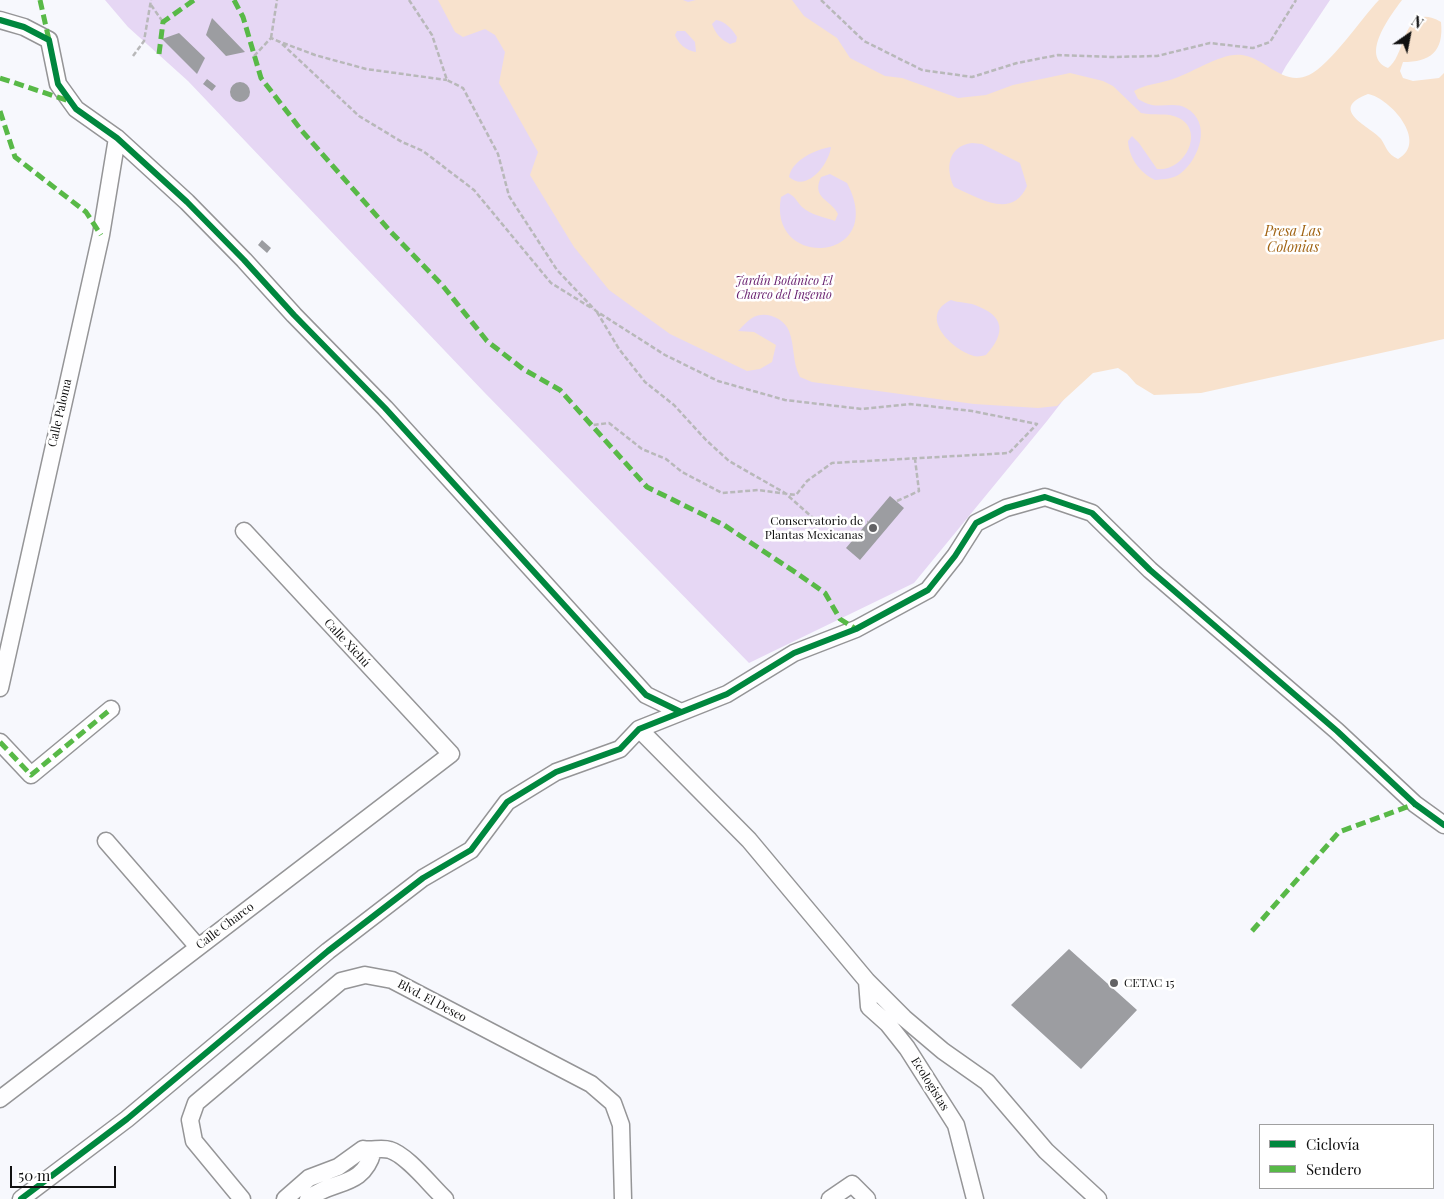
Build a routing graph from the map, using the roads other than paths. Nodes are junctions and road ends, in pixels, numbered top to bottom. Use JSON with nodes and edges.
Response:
{"nodes":[{"id":1,"x":0,"y":20,"type":"edge"},
{"id":2,"x":117,"y":138,"type":"junction"},
{"id":3,"x":244,"y":532,"type":"dead end"},
{"id":4,"x":0,"y":688,"type":"edge"},
{"id":5,"x":112,"y":709,"type":"dead end"},
{"id":6,"x":681,"y":712,"type":"junction"},
{"id":7,"x":639,"y":730,"type":"junction"},
{"id":8,"x":0,"y":742,"type":"edge"},
{"id":9,"x":451,"y":754,"type":"joint"},
{"id":10,"x":1444,"y":825,"type":"edge"},
{"id":11,"x":106,"y":841,"type":"dead end"},
{"id":12,"x":198,"y":947,"type":"junction"},
{"id":13,"x":867,"y":981,"type":"junction"},
{"id":14,"x":0,"y":1099,"type":"edge"},
{"id":15,"x":373,"y":1151,"type":"junction"},
{"id":16,"x":1078,"y":1181,"type":"junction"},
{"id":17,"x":21,"y":1199,"type":"edge"},
{"id":18,"x":242,"y":1199,"type":"edge"},
{"id":19,"x":285,"y":1199,"type":"edge"},
{"id":20,"x":308,"y":1199,"type":"edge"},
{"id":21,"x":445,"y":1199,"type":"edge"},
{"id":22,"x":623,"y":1199,"type":"edge"},
{"id":23,"x":830,"y":1199,"type":"edge"},
{"id":24,"x":867,"y":1199,"type":"edge"},
{"id":25,"x":975,"y":1199,"type":"edge"},
{"id":26,"x":1078,"y":1199,"type":"edge"},
{"id":27,"x":1098,"y":1199,"type":"edge"}],
"edges":[{"from":1,"to":2,"type":"street"},
{"from":2,"to":4,"type":"street","name":"Calle Paloma"},
{"from":2,"to":6,"type":"street"},
{"from":3,"to":9,"type":"street","name":"Calle Xichú"},
{"from":5,"to":8,"type":"street"},
{"from":6,"to":7,"type":"street"},
{"from":6,"to":10,"type":"street"},
{"from":7,"to":13,"type":"street"},
{"from":7,"to":17,"type":"street"},
{"from":9,"to":12,"type":"street","name":"Calle Charco"},
{"from":11,"to":12,"type":"street"},
{"from":12,"to":14,"type":"street","name":"Calle Charco"},
{"from":13,"to":16,"type":"street"},
{"from":13,"to":25,"type":"street","name":"Ecologistas"},
{"from":15,"to":19,"type":"street"},
{"from":15,"to":20,"type":"street"},
{"from":15,"to":21,"type":"street"},
{"from":16,"to":26,"type":"street"},
{"from":16,"to":27,"type":"street"},
{"from":18,"to":22,"type":"street","name":"Blvd. El Deseo"},
{"from":23,"to":24,"type":"street"}]}
